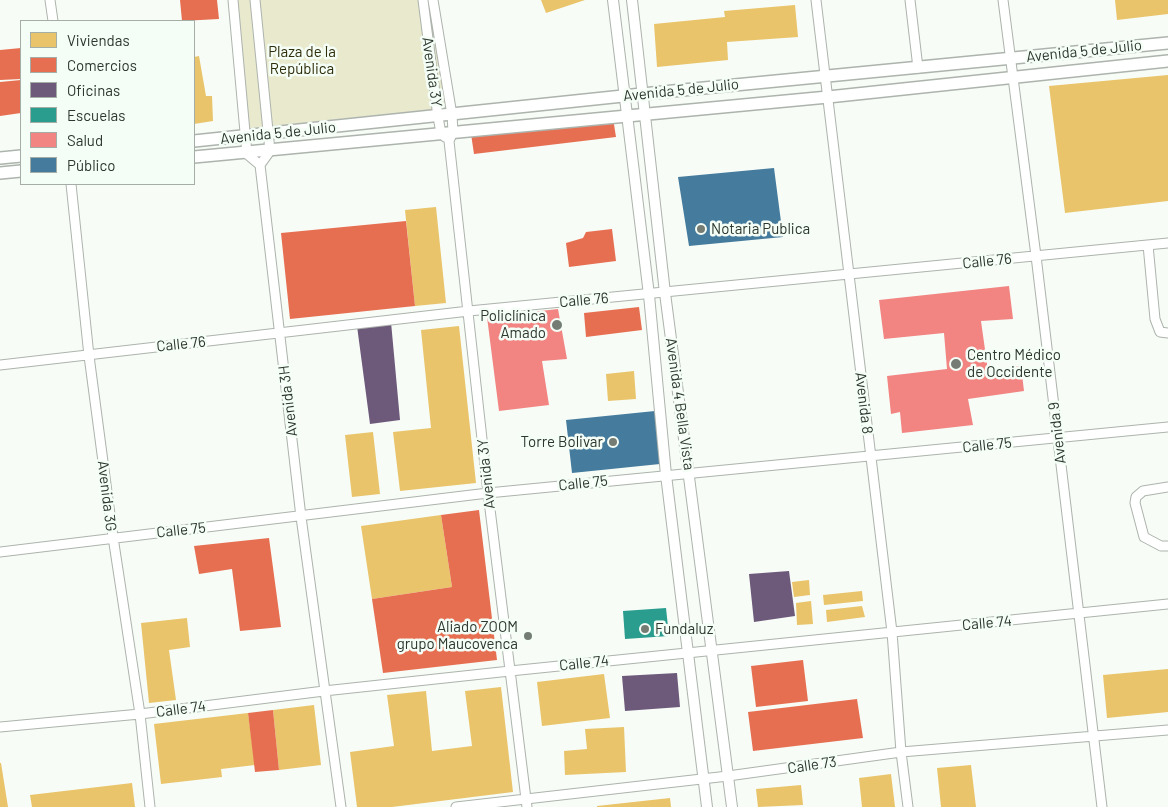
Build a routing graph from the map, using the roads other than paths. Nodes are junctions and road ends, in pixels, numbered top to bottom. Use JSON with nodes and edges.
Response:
{"nodes":[{"id":1,"x":50,"y":0,"type":"edge"},
{"id":2,"x":233,"y":0,"type":"edge"},
{"id":3,"x":255,"y":0,"type":"edge"},
{"id":4,"x":423,"y":0,"type":"edge"},
{"id":5,"x":433,"y":0,"type":"edge"},
{"id":6,"x":613,"y":0,"type":"edge"},
{"id":7,"x":632,"y":0,"type":"edge"},
{"id":8,"x":816,"y":0,"type":"edge"},
{"id":9,"x":910,"y":0,"type":"edge"},
{"id":10,"x":1003,"y":0,"type":"edge"},
{"id":11,"x":53,"y":20,"type":"edge"},
{"id":12,"x":438,"y":26,"type":"junction"},
{"id":13,"x":426,"y":28,"type":"junction"},
{"id":14,"x":1168,"y":43,"type":"edge"},
{"id":15,"x":1012,"y":59,"type":"junction"},
{"id":16,"x":1168,"y":61,"type":"edge"},
{"id":17,"x":918,"y":68,"type":"junction"},
{"id":18,"x":826,"y":77,"type":"junction"},
{"id":19,"x":1014,"y":78,"type":"junction"},
{"id":20,"x":642,"y":94,"type":"junction"},
{"id":21,"x":624,"y":96,"type":"junction"},
{"id":22,"x":828,"y":97,"type":"junction"},
{"id":23,"x":645,"y":114,"type":"junction"},
{"id":24,"x":452,"y":116,"type":"junction"},
{"id":25,"x":626,"y":116,"type":"junction"},
{"id":26,"x":438,"y":117,"type":"junction"},
{"id":27,"x":268,"y":134,"type":"junction"},
{"id":28,"x":448,"y":135,"type":"junction"},
{"id":29,"x":245,"y":137,"type":"junction"},
{"id":30,"x":195,"y":141,"type":"edge"},
{"id":31,"x":270,"y":151,"type":"junction"},
{"id":32,"x":247,"y":154,"type":"junction"},
{"id":33,"x":20,"y":156,"type":"edge"},
{"id":34,"x":195,"y":157,"type":"edge"},
{"id":35,"x":0,"y":158,"type":"edge"},
{"id":36,"x":260,"y":165,"type":"junction"},
{"id":37,"x":20,"y":172,"type":"edge"},
{"id":38,"x":0,"y":173,"type":"edge"},
{"id":39,"x":71,"y":185,"type":"edge"},
{"id":40,"x":1168,"y":243,"type":"edge"},
{"id":41,"x":1148,"y":245,"type":"junction"},
{"id":42,"x":1036,"y":256,"type":"junction"},
{"id":43,"x":848,"y":274,"type":"junction"},
{"id":44,"x":666,"y":293,"type":"junction"},
{"id":45,"x":649,"y":295,"type":"junction"},
{"id":46,"x":469,"y":311,"type":"junction"},
{"id":47,"x":1168,"y":333,"type":"edge"},
{"id":48,"x":279,"y":334,"type":"junction"},
{"id":49,"x":90,"y":356,"type":"junction"},
{"id":50,"x":0,"y":365,"type":"edge"},
{"id":51,"x":1168,"y":427,"type":"edge"},
{"id":52,"x":1058,"y":438,"type":"junction"},
{"id":53,"x":870,"y":457,"type":"junction"},
{"id":54,"x":689,"y":473,"type":"junction"},
{"id":55,"x":666,"y":475,"type":"junction"},
{"id":56,"x":1168,"y":487,"type":"edge"},
{"id":57,"x":488,"y":493,"type":"junction"},
{"id":58,"x":302,"y":517,"type":"junction"},
{"id":59,"x":113,"y":537,"type":"junction"},
{"id":60,"x":1168,"y":546,"type":"edge"},
{"id":61,"x":0,"y":552,"type":"edge"},
{"id":62,"x":1168,"y":604,"type":"edge"},
{"id":63,"x":1080,"y":614,"type":"junction"},
{"id":64,"x":892,"y":632,"type":"junction"},
{"id":65,"x":712,"y":651,"type":"junction"},
{"id":66,"x":688,"y":652,"type":"junction"},
{"id":67,"x":510,"y":671,"type":"junction"},
{"id":68,"x":324,"y":691,"type":"junction"},
{"id":69,"x":140,"y":714,"type":"junction"},
{"id":70,"x":0,"y":728,"type":"edge"},
{"id":71,"x":1168,"y":730,"type":"edge"},
{"id":72,"x":1093,"y":736,"type":"junction"},
{"id":73,"x":901,"y":752,"type":"junction"},
{"id":74,"x":728,"y":776,"type":"junction"},
{"id":75,"x":704,"y":778,"type":"junction"},
{"id":76,"x":527,"y":803,"type":"edge"},
{"id":77,"x":150,"y":807,"type":"edge"},
{"id":78,"x":341,"y":807,"type":"edge"},
{"id":79,"x":456,"y":807,"type":"edge"},
{"id":80,"x":707,"y":807,"type":"edge"},
{"id":81,"x":732,"y":807,"type":"edge"},
{"id":82,"x":908,"y":807,"type":"edge"},
{"id":83,"x":1102,"y":807,"type":"edge"}],
"edges":[{"from":1,"to":11,"type":"street"},
{"from":2,"to":29,"type":"street"},
{"from":3,"to":27,"type":"street"},
{"from":4,"to":13,"type":"street","name":"Avenida 3Y"},
{"from":5,"to":12,"type":"street","name":"Avenida 3Y"},
{"from":6,"to":21,"type":"street","name":"Avenida 4 Bella Vista"},
{"from":7,"to":20,"type":"street","name":"Avenida 4 Bella Vista"},
{"from":8,"to":18,"type":"street","name":"Avenida 8"},
{"from":9,"to":17,"type":"street"},
{"from":10,"to":15,"type":"street","name":"Avenida 9"},
{"from":12,"to":13,"type":"street"},
{"from":12,"to":24,"type":"street","name":"Avenida 3Y"},
{"from":13,"to":26,"type":"street","name":"Avenida 3Y"},
{"from":14,"to":15,"type":"main road","name":"Avenida 5 de Julio"},
{"from":15,"to":17,"type":"main road","name":"Avenida 5 de Julio"},
{"from":15,"to":19,"type":"street","name":"Avenida 9"},
{"from":16,"to":19,"type":"main road","name":"Avenida 5 de Julio"},
{"from":17,"to":18,"type":"main road","name":"Avenida 5 de Julio"},
{"from":18,"to":20,"type":"main road","name":"Avenida 5 de Julio"},
{"from":18,"to":22,"type":"street","name":"Avenida 8"},
{"from":19,"to":22,"type":"main road","name":"Avenida 5 de Julio"},
{"from":19,"to":42,"type":"street","name":"Avenida 9"},
{"from":20,"to":21,"type":"main road","name":"Avenida 5 de Julio"},
{"from":20,"to":23,"type":"street","name":"Avenida 4 Bella Vista"},
{"from":21,"to":24,"type":"main road","name":"Avenida 5 de Julio"},
{"from":21,"to":25,"type":"street","name":"Avenida 4 Bella Vista"},
{"from":22,"to":23,"type":"main road","name":"Avenida 5 de Julio"},
{"from":22,"to":43,"type":"street","name":"Avenida 8"},
{"from":23,"to":25,"type":"main road","name":"Avenida 5 de Julio"},
{"from":23,"to":44,"type":"street","name":"Avenida 4 Bella Vista"},
{"from":24,"to":26,"type":"main road","name":"Avenida 5 de Julio"},
{"from":24,"to":28,"type":"street","name":"Avenida 3Y"},
{"from":25,"to":28,"type":"main road","name":"Avenida 5 de Julio"},
{"from":25,"to":45,"type":"street","name":"Avenida 4 Bella Vista"},
{"from":26,"to":27,"type":"main road","name":"Avenida 5 de Julio"},
{"from":26,"to":28,"type":"street","name":"Avenida 3Y"},
{"from":27,"to":29,"type":"main road","name":"Avenida 5 de Julio"},
{"from":27,"to":31,"type":"street"},
{"from":28,"to":31,"type":"main road","name":"Avenida 5 de Julio"},
{"from":28,"to":46,"type":"street","name":"Avenida 3Y"},
{"from":29,"to":30,"type":"main road","name":"Avenida 5 de Julio"},
{"from":29,"to":32,"type":"street"},
{"from":31,"to":32,"type":"main road","name":"Avenida 5 de Julio"},
{"from":31,"to":36,"type":"street"},
{"from":32,"to":34,"type":"main road","name":"Avenida 5 de Julio"},
{"from":32,"to":36,"type":"street"},
{"from":33,"to":35,"type":"main road"},
{"from":36,"to":48,"type":"street","name":"Avenida 3H"},
{"from":37,"to":38,"type":"main road"},
{"from":39,"to":49,"type":"street","name":"Avenida 3G"},
{"from":40,"to":41,"type":"street","name":"Calle 76"},
{"from":41,"to":42,"type":"street","name":"Calle 76"},
{"from":41,"to":47,"type":"street"},
{"from":42,"to":43,"type":"street","name":"Calle 76"},
{"from":42,"to":52,"type":"street","name":"Avenida 9"},
{"from":43,"to":44,"type":"street","name":"Calle 76"},
{"from":43,"to":53,"type":"street","name":"Avenida 8"},
{"from":44,"to":45,"type":"street","name":"Calle 76"},
{"from":44,"to":54,"type":"street","name":"Avenida 4 Bella Vista"},
{"from":45,"to":46,"type":"street","name":"Calle 76"},
{"from":45,"to":55,"type":"street","name":"Avenida 4 Bella Vista"},
{"from":46,"to":48,"type":"street","name":"Calle 76"},
{"from":46,"to":57,"type":"street","name":"Avenida 3Y"},
{"from":48,"to":49,"type":"street","name":"Calle 76"},
{"from":48,"to":58,"type":"street","name":"Avenida 3H"},
{"from":49,"to":50,"type":"street","name":"Calle 76"},
{"from":49,"to":59,"type":"street","name":"Avenida 3G"},
{"from":51,"to":52,"type":"street","name":"Calle 75"},
{"from":52,"to":53,"type":"street","name":"Calle 75"},
{"from":52,"to":63,"type":"street","name":"Avenida 9"},
{"from":53,"to":54,"type":"street","name":"Calle 75"},
{"from":53,"to":64,"type":"street","name":"Avenida 8"},
{"from":54,"to":55,"type":"street","name":"Calle 75"},
{"from":54,"to":65,"type":"street","name":"Avenida 4 Bella Vista"},
{"from":55,"to":57,"type":"street","name":"Calle 75"},
{"from":55,"to":66,"type":"street","name":"Avenida 4 Bella Vista"},
{"from":56,"to":60,"type":"street"},
{"from":57,"to":58,"type":"street","name":"Calle 75"},
{"from":57,"to":67,"type":"street","name":"Avenida 3Y"},
{"from":58,"to":59,"type":"street","name":"Calle 75"},
{"from":58,"to":68,"type":"street","name":"Avenida 3H"},
{"from":59,"to":61,"type":"street","name":"Calle 75"},
{"from":59,"to":69,"type":"street","name":"Avenida 3G"},
{"from":62,"to":63,"type":"street","name":"Calle 74"},
{"from":63,"to":64,"type":"street","name":"Calle 74"},
{"from":63,"to":72,"type":"street","name":"Avenida 9"},
{"from":64,"to":65,"type":"street","name":"Calle 74"},
{"from":64,"to":73,"type":"street","name":"Avenida 8"},
{"from":65,"to":66,"type":"street","name":"Calle 74"},
{"from":65,"to":74,"type":"street","name":"Avenida 4 Bella Vista"},
{"from":66,"to":67,"type":"street","name":"Calle 74"},
{"from":66,"to":75,"type":"street","name":"Avenida 4 Bella Vista"},
{"from":67,"to":68,"type":"street","name":"Calle 74"},
{"from":67,"to":76,"type":"street","name":"Avenida 3Y"},
{"from":68,"to":69,"type":"street","name":"Calle 74"},
{"from":68,"to":78,"type":"street","name":"Avenida 3H"},
{"from":69,"to":70,"type":"street","name":"Calle 74"},
{"from":69,"to":77,"type":"street","name":"Avenida 3G"},
{"from":71,"to":72,"type":"street","name":"Calle 73"},
{"from":72,"to":73,"type":"street","name":"Calle 73"},
{"from":72,"to":83,"type":"street","name":"Avenida 9"},
{"from":73,"to":74,"type":"street","name":"Calle 73"},
{"from":73,"to":82,"type":"street","name":"Avenida 8"},
{"from":74,"to":75,"type":"street","name":"Calle 73"},
{"from":74,"to":81,"type":"street","name":"Avenida 4 Bella Vista"},
{"from":75,"to":76,"type":"street","name":"Calle 73"},
{"from":75,"to":80,"type":"street","name":"Avenida 4 Bella Vista"},
{"from":76,"to":79,"type":"street","name":"Calle 73"}]}
